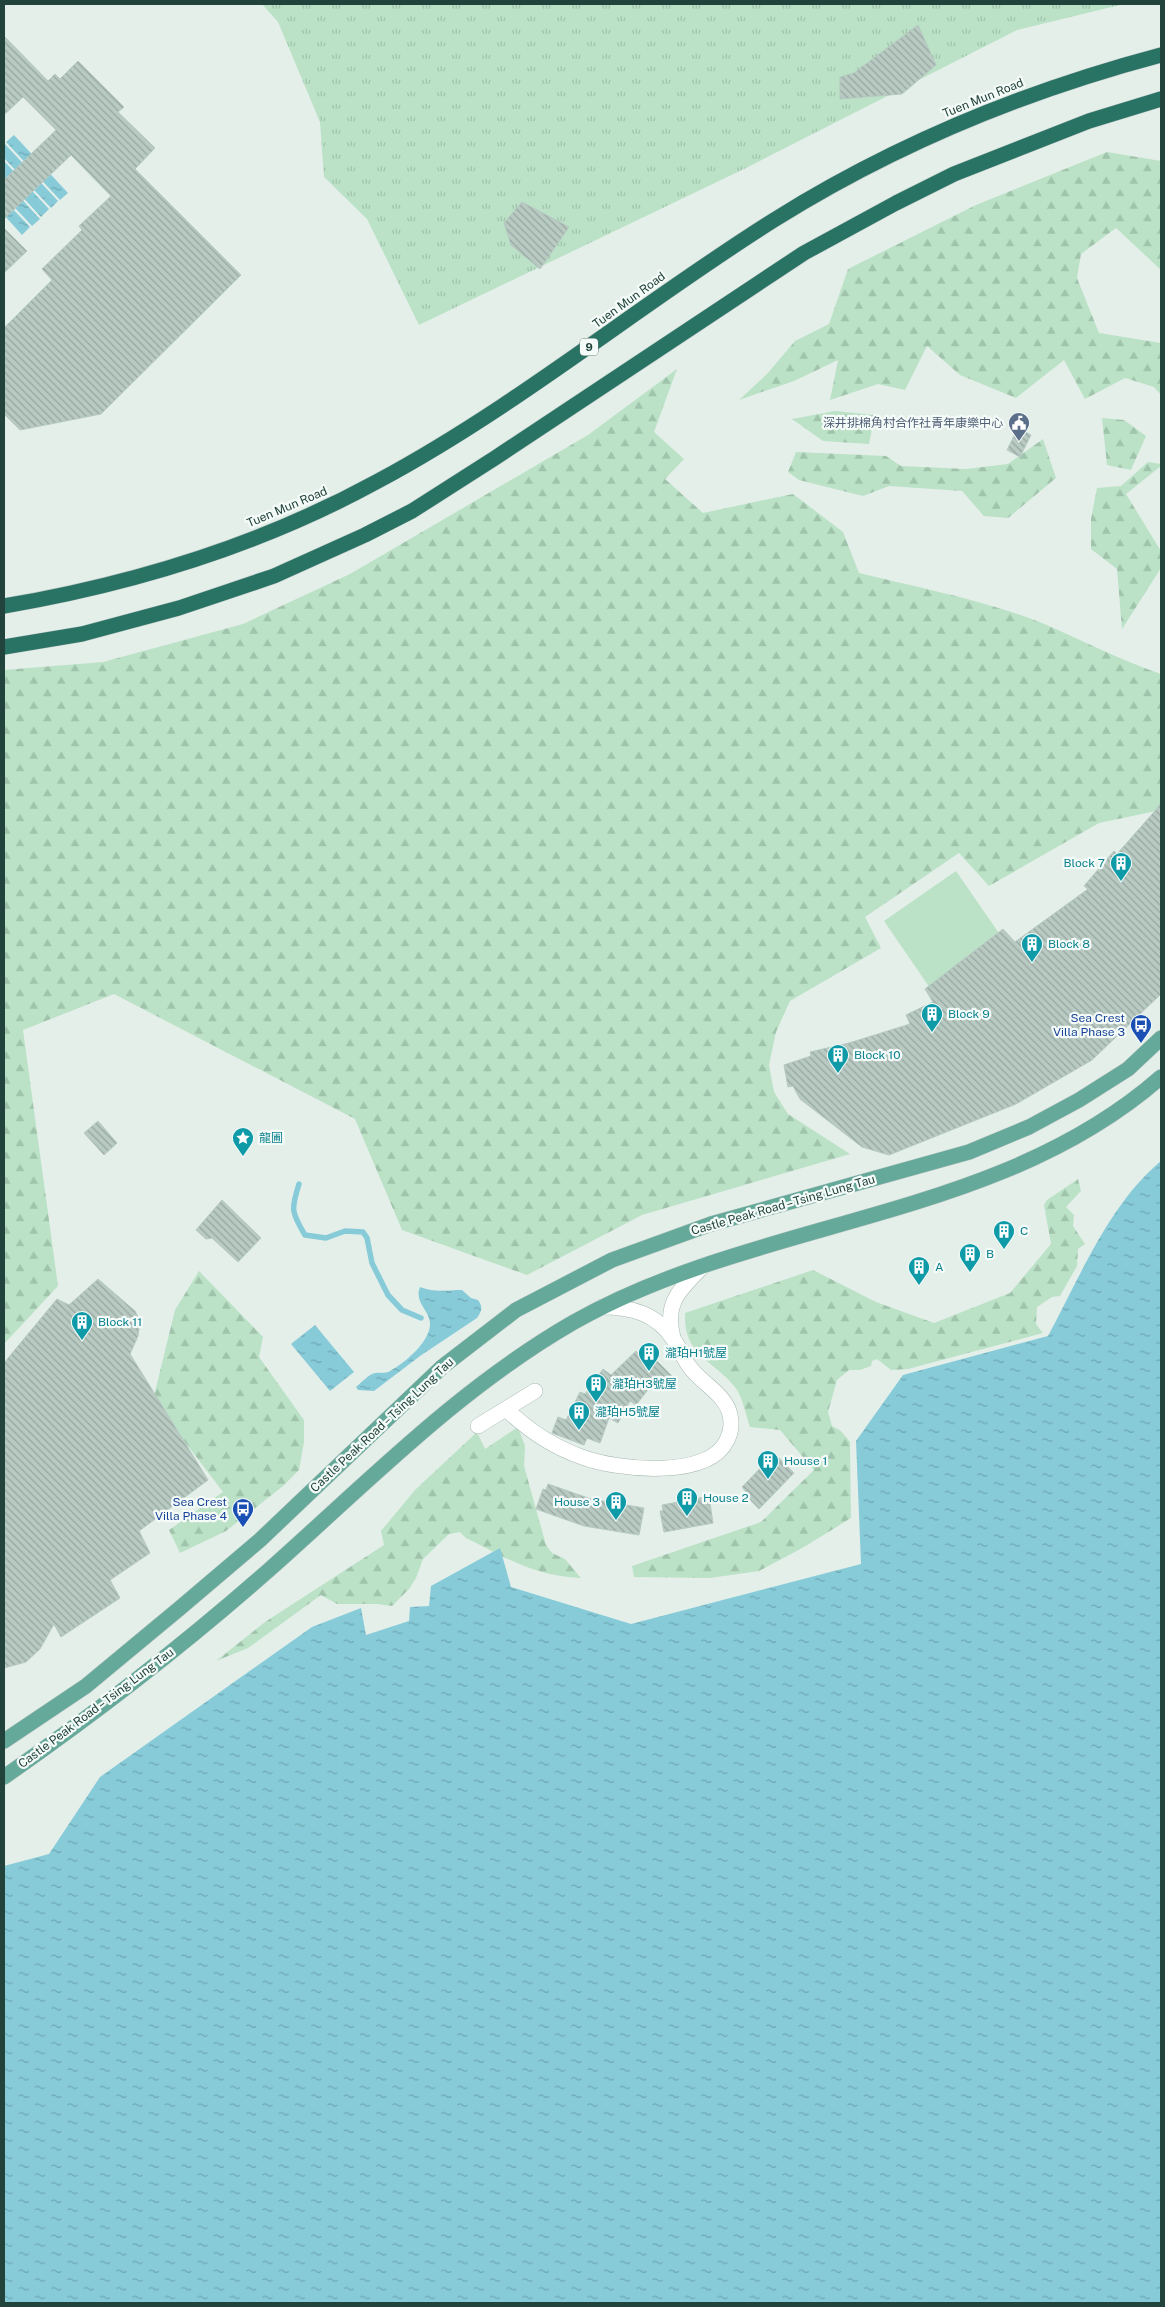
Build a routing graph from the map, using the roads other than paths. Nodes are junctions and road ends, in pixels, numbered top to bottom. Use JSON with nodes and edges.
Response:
{"nodes":[{"id":1,"x":1161,"y":55,"type":"edge"},
{"id":2,"x":1161,"y":100,"type":"edge"},
{"id":3,"x":4,"y":606,"type":"edge"},
{"id":4,"x":4,"y":648,"type":"edge"},
{"id":5,"x":1161,"y":1038,"type":"edge"},
{"id":6,"x":1161,"y":1077,"type":"edge"},
{"id":7,"x":704,"y":1264,"type":"junction"},
{"id":8,"x":602,"y":1307,"type":"junction"},
{"id":9,"x":673,"y":1338,"type":"junction"},
{"id":10,"x":535,"y":1391,"type":"dead end"},
{"id":11,"x":506,"y":1409,"type":"junction"},
{"id":12,"x":478,"y":1426,"type":"dead end"},
{"id":13,"x":4,"y":1741,"type":"edge"},
{"id":14,"x":4,"y":1777,"type":"edge"}],
"edges":[{"from":1,"to":3,"type":"highway","name":"Tuen Mun Road","number":"9"},
{"from":2,"to":4,"type":"highway"},
{"from":5,"to":13,"type":"main road","name":"Castle Peak Road – Tsing Lung Tau"},
{"from":6,"to":7,"type":"main road","name":"Castle Peak Road – Tsing Lung Tau"},
{"from":7,"to":8,"type":"main road","name":"Castle Peak Road – Tsing Lung Tau"},
{"from":7,"to":9,"type":"street"},
{"from":8,"to":9,"type":"street"},
{"from":8,"to":14,"type":"main road","name":"Castle Peak Road – Tsing Lung Tau"},
{"from":9,"to":11,"type":"street"},
{"from":10,"to":11,"type":"street"},
{"from":11,"to":12,"type":"street"}]}
